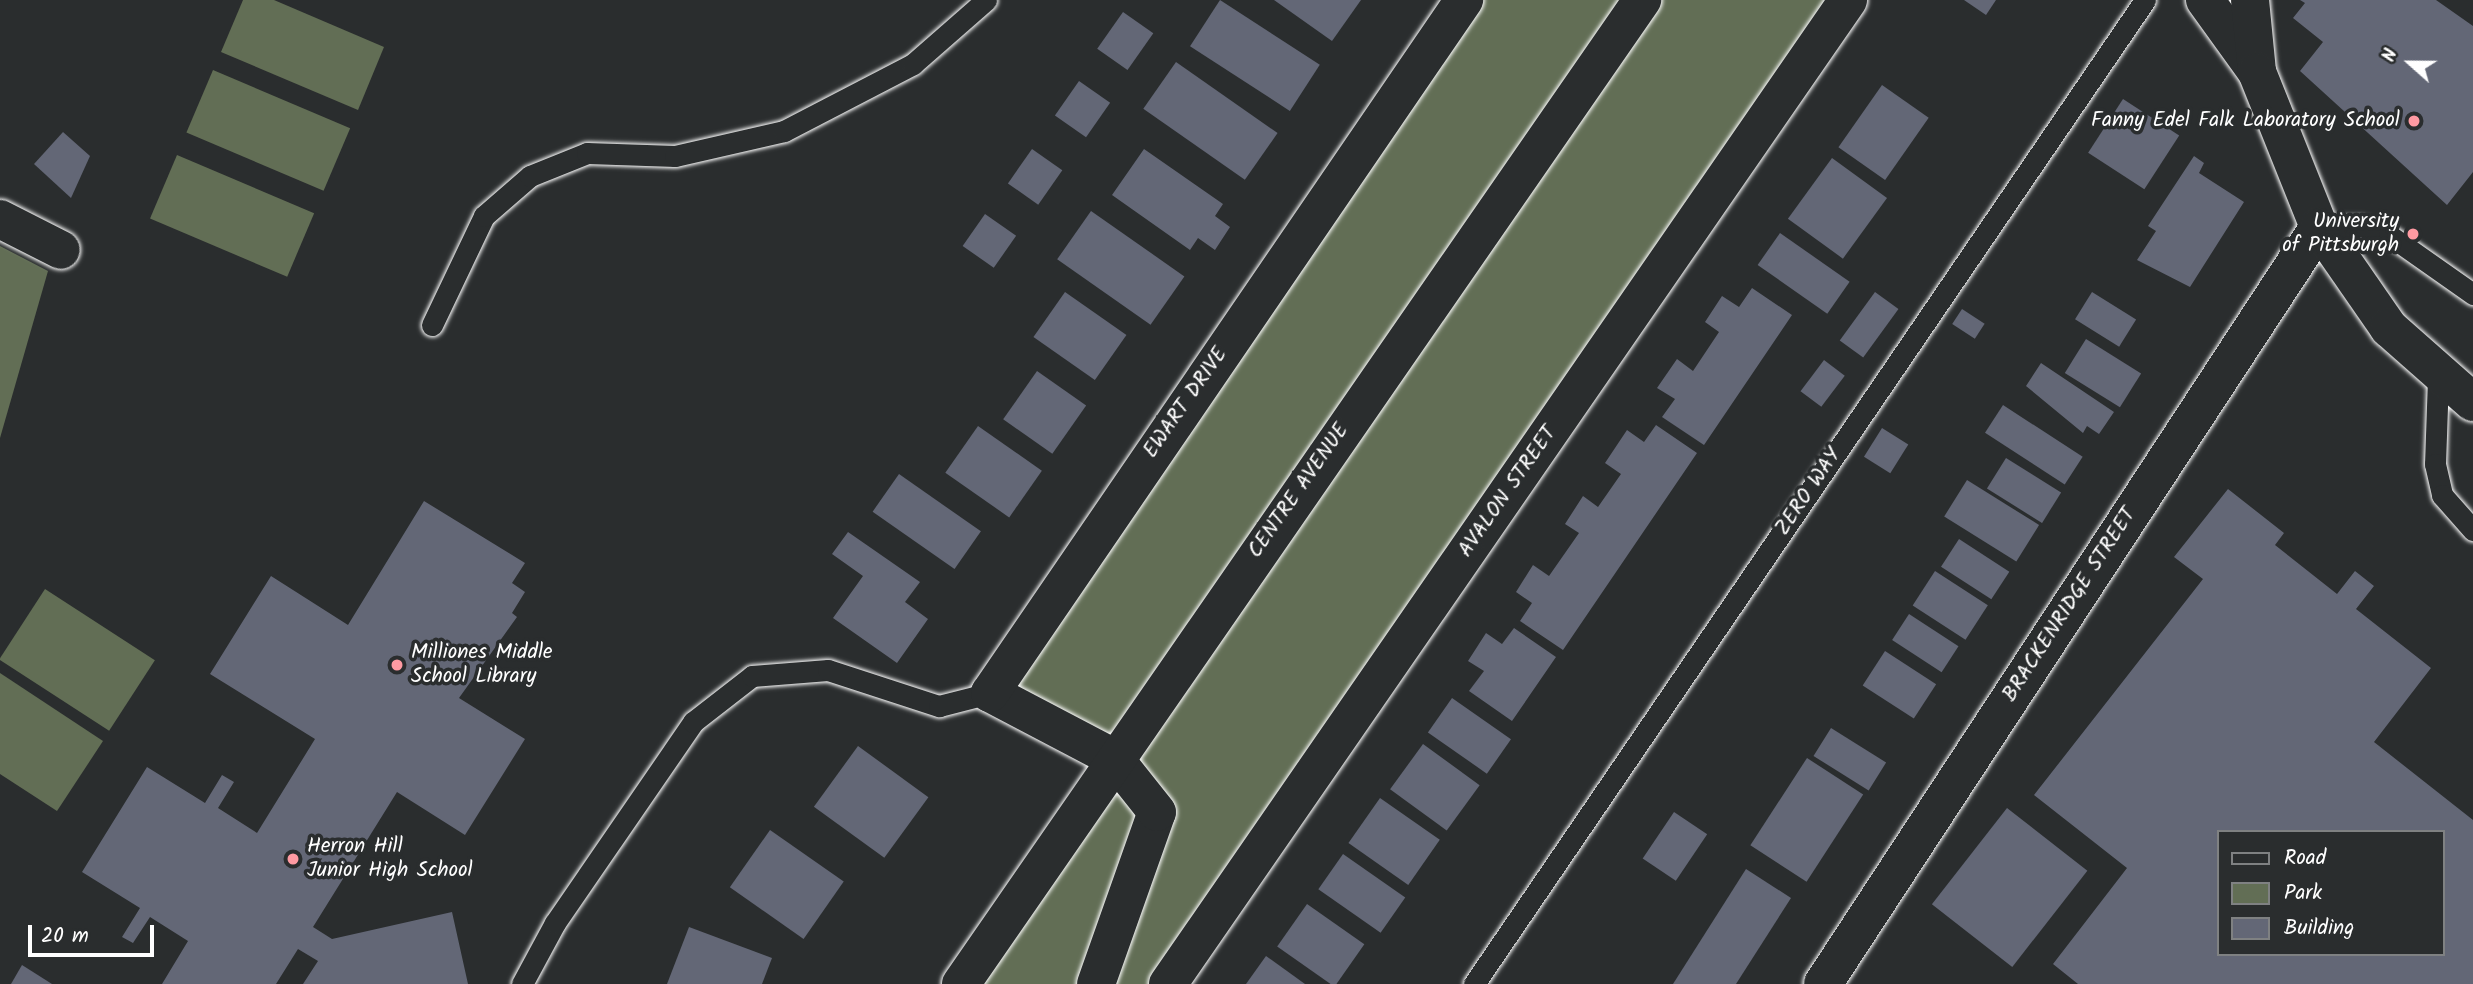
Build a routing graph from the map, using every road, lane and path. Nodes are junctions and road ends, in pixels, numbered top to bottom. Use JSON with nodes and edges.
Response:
{"nodes":[{"id":1,"x":986,"y":0,"type":"edge"},
{"id":2,"x":1464,"y":0,"type":"edge"},
{"id":3,"x":1642,"y":0,"type":"edge"},
{"id":4,"x":1848,"y":0,"type":"edge"},
{"id":5,"x":2145,"y":0,"type":"edge"},
{"id":6,"x":2206,"y":0,"type":"edge"},
{"id":7,"x":2250,"y":0,"type":"edge"},
{"id":8,"x":2257,"y":72,"type":"junction"},
{"id":9,"x":0,"y":219,"type":"edge"},
{"id":10,"x":2319,"y":227,"type":"junction"},
{"id":11,"x":61,"y":250,"type":"dead end"},
{"id":12,"x":2473,"y":294,"type":"edge"},
{"id":13,"x":432,"y":324,"type":"dead end"},
{"id":14,"x":2438,"y":378,"type":"junction"},
{"id":15,"x":2473,"y":402,"type":"edge"},
{"id":16,"x":2473,"y":530,"type":"edge"},
{"id":17,"x":990,"y":693,"type":"junction"},
{"id":18,"x":1114,"y":758,"type":"junction"},
{"id":19,"x":522,"y":984,"type":"edge"},
{"id":20,"x":961,"y":984,"type":"edge"},
{"id":21,"x":1096,"y":984,"type":"edge"},
{"id":22,"x":1168,"y":984,"type":"edge"},
{"id":23,"x":1474,"y":984,"type":"edge"},
{"id":24,"x":1823,"y":984,"type":"edge"}],
"edges":[{"from":1,"to":13,"type":"lane"},
{"from":2,"to":17,"type":"street","name":"EWART DRIVE"},
{"from":3,"to":18,"type":"street","name":"CENTRE AVENUE"},
{"from":4,"to":22,"type":"street","name":"AVALON STREET"},
{"from":5,"to":23,"type":"lane","name":"ZERO WAY"},
{"from":6,"to":8,"type":"street"},
{"from":7,"to":8,"type":"street"},
{"from":8,"to":10,"type":"street"},
{"from":9,"to":11,"type":"street"},
{"from":10,"to":12,"type":"lane"},
{"from":10,"to":14,"type":"street"},
{"from":10,"to":24,"type":"street","name":"BRACKENRIDGE STREET"},
{"from":14,"to":15,"type":"street"},
{"from":14,"to":16,"type":"lane"},
{"from":17,"to":18,"type":"street"},
{"from":17,"to":19,"type":"lane"},
{"from":18,"to":20,"type":"street","name":"CENTRE AVENUE"},
{"from":18,"to":21,"type":"street"}]}
